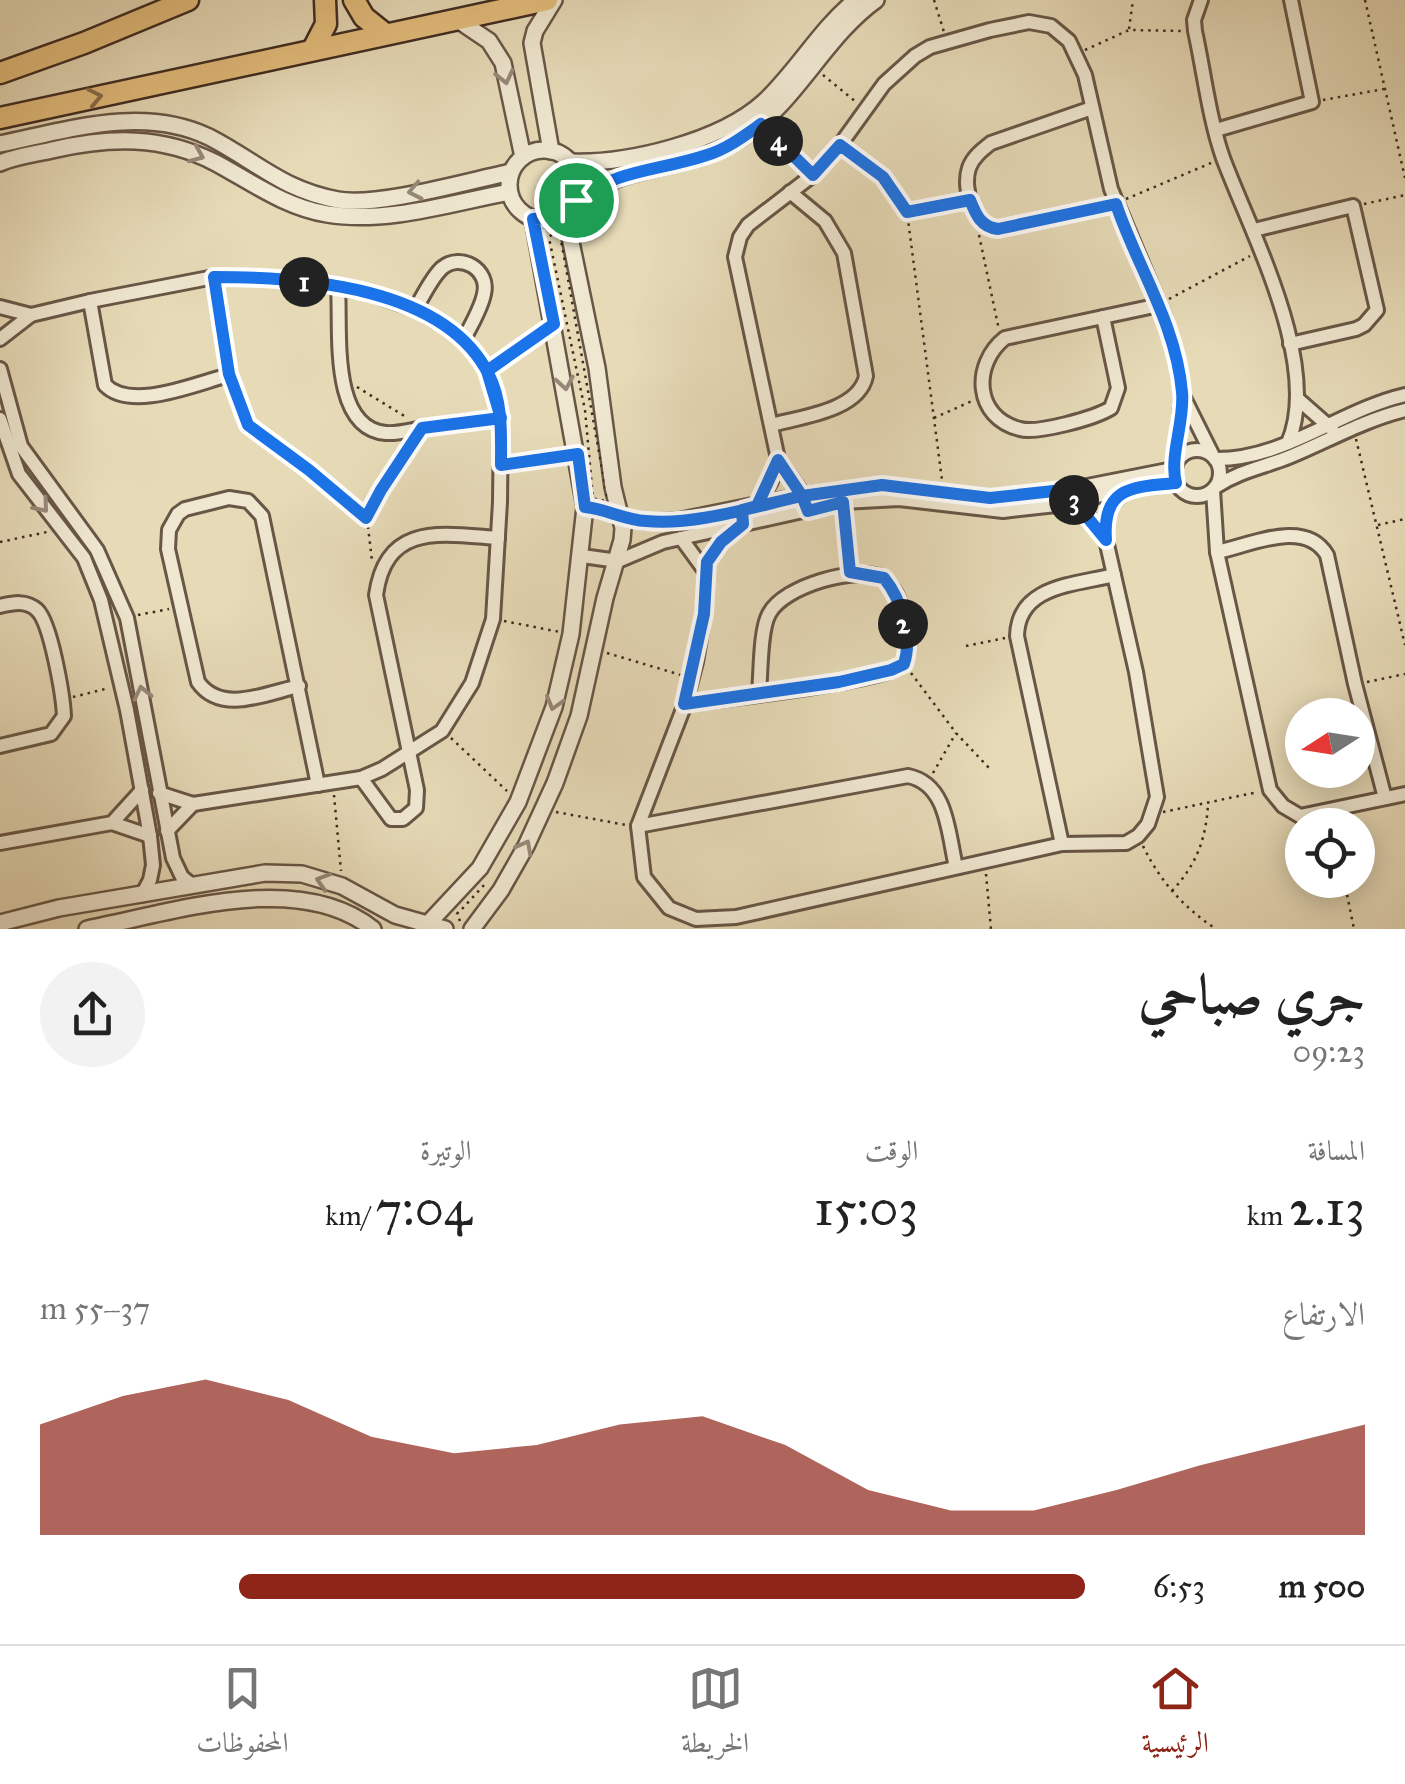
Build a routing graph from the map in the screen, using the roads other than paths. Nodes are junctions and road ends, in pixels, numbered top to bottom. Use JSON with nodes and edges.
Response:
{"nodes":[{"id":1,"x":188,"y":0,"type":"edge"},
{"id":2,"x":324,"y":0,"type":"edge"},
{"id":3,"x":354,"y":0,"type":"edge"},
{"id":4,"x":550,"y":0,"type":"edge"},
{"id":5,"x":856,"y":0,"type":"edge"},
{"id":6,"x":876,"y":0,"type":"edge"},
{"id":7,"x":1202,"y":0,"type":"edge"},
{"id":8,"x":1291,"y":0,"type":"edge"},
{"id":9,"x":455,"y":18,"type":"junction"},
{"id":10,"x":384,"y":34,"type":"junction"},
{"id":11,"x":313,"y":50,"type":"junction"},
{"id":12,"x":0,"y":73,"type":"edge"},
{"id":13,"x":1092,"y":108,"type":"junction"},
{"id":14,"x":0,"y":118,"type":"edge"},
{"id":15,"x":1216,"y":130,"type":"junction"},
{"id":16,"x":0,"y":144,"type":"edge"},
{"id":17,"x":551,"y":150,"type":"junction"},
{"id":18,"x":523,"y":157,"type":"junction"},
{"id":19,"x":570,"y":162,"type":"junction"},
{"id":20,"x":0,"y":163,"type":"edge"},
{"id":21,"x":511,"y":172,"type":"junction"},
{"id":22,"x":509,"y":192,"type":"junction"},
{"id":23,"x":790,"y":192,"type":"junction"},
{"id":24,"x":1116,"y":204,"type":"junction"},
{"id":25,"x":570,"y":207,"type":"junction"},
{"id":26,"x":533,"y":219,"type":"junction"},
{"id":27,"x":1254,"y":230,"type":"junction"},
{"id":28,"x":214,"y":277,"type":"junction"},
{"id":29,"x":338,"y":286,"type":"junction"},
{"id":30,"x":90,"y":301,"type":"junction"},
{"id":31,"x":1159,"y":305,"type":"junction"},
{"id":32,"x":0,"y":307,"type":"edge"},
{"id":33,"x":415,"y":309,"type":"junction"},
{"id":34,"x":31,"y":315,"type":"junction"},
{"id":35,"x":1103,"y":318,"type":"junction"},
{"id":36,"x":0,"y":339,"type":"edge"},
{"id":37,"x":464,"y":339,"type":"junction"},
{"id":38,"x":1290,"y":344,"type":"junction"},
{"id":39,"x":0,"y":369,"type":"edge"},
{"id":40,"x":1182,"y":394,"type":"junction"},
{"id":41,"x":1405,"y":394,"type":"edge"},
{"id":42,"x":1299,"y":400,"type":"junction"},
{"id":43,"x":1405,"y":410,"type":"edge"},
{"id":44,"x":501,"y":418,"type":"junction"},
{"id":45,"x":0,"y":419,"type":"edge"},
{"id":46,"x":771,"y":425,"type":"junction"},
{"id":47,"x":1333,"y":429,"type":"junction"},
{"id":48,"x":1288,"y":443,"type":"junction"},
{"id":49,"x":1214,"y":458,"type":"junction"},
{"id":50,"x":778,"y":460,"type":"junction"},
{"id":51,"x":1175,"y":472,"type":"junction"},
{"id":52,"x":1134,"y":487,"type":"junction"},
{"id":53,"x":1215,"y":488,"type":"junction"},
{"id":54,"x":1073,"y":495,"type":"junction"},
{"id":55,"x":802,"y":496,"type":"junction"},
{"id":56,"x":1198,"y":496,"type":"junction"},
{"id":57,"x":757,"y":506,"type":"junction"},
{"id":58,"x":585,"y":507,"type":"junction"},
{"id":59,"x":742,"y":510,"type":"junction"},
{"id":60,"x":808,"y":511,"type":"junction"},
{"id":61,"x":621,"y":516,"type":"junction"},
{"id":62,"x":1213,"y":518,"type":"junction"},
{"id":63,"x":661,"y":521,"type":"junction"},
{"id":64,"x":743,"y":524,"type":"junction"},
{"id":65,"x":498,"y":538,"type":"junction"},
{"id":66,"x":681,"y":538,"type":"junction"},
{"id":67,"x":1106,"y":540,"type":"junction"},
{"id":68,"x":664,"y":542,"type":"junction"},
{"id":69,"x":1216,"y":552,"type":"junction"},
{"id":70,"x":582,"y":556,"type":"junction"},
{"id":71,"x":618,"y":561,"type":"junction"},
{"id":72,"x":705,"y":572,"type":"junction"},
{"id":73,"x":1114,"y":575,"type":"junction"},
{"id":74,"x":0,"y":606,"type":"edge"},
{"id":75,"x":299,"y":686,"type":"junction"},
{"id":76,"x":759,"y":692,"type":"junction"},
{"id":77,"x":684,"y":704,"type":"junction"},
{"id":78,"x":0,"y":746,"type":"edge"},
{"id":79,"x":153,"y":749,"type":"junction"},
{"id":80,"x":134,"y":752,"type":"junction"},
{"id":81,"x":408,"y":754,"type":"junction"},
{"id":82,"x":361,"y":778,"type":"junction"},
{"id":83,"x":325,"y":784,"type":"junction"},
{"id":84,"x":142,"y":790,"type":"junction"},
{"id":85,"x":159,"y":793,"type":"junction"},
{"id":86,"x":1405,"y":794,"type":"edge"},
{"id":87,"x":1385,"y":798,"type":"junction"},
{"id":88,"x":193,"y":804,"type":"junction"},
{"id":89,"x":112,"y":823,"type":"junction"},
{"id":90,"x":638,"y":826,"type":"junction"},
{"id":91,"x":167,"y":831,"type":"junction"},
{"id":92,"x":150,"y":836,"type":"junction"},
{"id":93,"x":0,"y":843,"type":"edge"},
{"id":94,"x":1062,"y":844,"type":"junction"},
{"id":95,"x":956,"y":867,"type":"junction"},
{"id":96,"x":193,"y":886,"type":"junction"},
{"id":97,"x":142,"y":895,"type":"junction"},
{"id":98,"x":0,"y":923,"type":"edge"},
{"id":99,"x":426,"y":926,"type":"edge"},
{"id":100,"x":86,"y":929,"type":"edge"},
{"id":101,"x":373,"y":929,"type":"edge"},
{"id":102,"x":445,"y":929,"type":"edge"},
{"id":103,"x":472,"y":929,"type":"edge"}],
"edges":[{"from":1,"to":12,"type":"main road"},
{"from":2,"to":11,"type":"main road"},
{"from":3,"to":10,"type":"main road"},
{"from":4,"to":9,"type":"main road"},
{"from":4,"to":17,"type":"street"},
{"from":5,"to":19,"type":"street"},
{"from":6,"to":25,"type":"street"},
{"from":7,"to":15,"type":"street"},
{"from":8,"to":15,"type":"street"},
{"from":9,"to":10,"type":"main road"},
{"from":9,"to":18,"type":"street","one_way":true},
{"from":10,"to":11,"type":"main road"},
{"from":14,"to":11,"type":"main road","one_way":true},
{"from":13,"to":23,"type":"street"},
{"from":13,"to":24,"type":"street"},
{"from":13,"to":24,"type":"street"},
{"from":15,"to":27,"type":"street"},
{"from":21,"to":16,"type":"street","one_way":true},
{"from":17,"to":18,"type":"street"},
{"from":17,"to":19,"type":"street"},
{"from":18,"to":21,"type":"street"},
{"from":19,"to":25,"type":"street"},
{"from":20,"to":22,"type":"street","one_way":true},
{"from":21,"to":22,"type":"street"},
{"from":22,"to":26,"type":"street"},
{"from":23,"to":46,"type":"street"},
{"from":23,"to":46,"type":"street"},
{"from":24,"to":31,"type":"street"},
{"from":25,"to":26,"type":"street"},
{"from":25,"to":61,"type":"street"},
{"from":26,"to":58,"type":"street","one_way":true},
{"from":27,"to":38,"type":"street"},
{"from":27,"to":38,"type":"street"},
{"from":28,"to":29,"type":"street"},
{"from":28,"to":30,"type":"street"},
{"from":28,"to":30,"type":"street"},
{"from":29,"to":33,"type":"street"},
{"from":29,"to":44,"type":"street"},
{"from":30,"to":34,"type":"street"},
{"from":31,"to":35,"type":"street"},
{"from":31,"to":40,"type":"street"},
{"from":32,"to":34,"type":"street"},
{"from":33,"to":37,"type":"street"},
{"from":33,"to":37,"type":"street"},
{"from":34,"to":36,"type":"street"},
{"from":35,"to":35,"type":"street"},
{"from":37,"to":44,"type":"street"},
{"from":38,"to":42,"type":"street"},
{"from":79,"to":39,"type":"street","one_way":true},
{"from":40,"to":49,"type":"street"},
{"from":40,"to":51,"type":"street"},
{"from":41,"to":47,"type":"street"},
{"from":42,"to":47,"type":"street"},
{"from":42,"to":48,"type":"street"},
{"from":43,"to":47,"type":"street"},
{"from":44,"to":65,"type":"street"},
{"from":45,"to":80,"type":"street","one_way":true},
{"from":46,"to":50,"type":"street"},
{"from":47,"to":48,"type":"street"},
{"from":47,"to":53,"type":"street"},
{"from":48,"to":49,"type":"street"},
{"from":49,"to":51,"type":"street"},
{"from":49,"to":53,"type":"street"},
{"from":50,"to":55,"type":"street"},
{"from":50,"to":57,"type":"street"},
{"from":51,"to":52,"type":"street"},
{"from":51,"to":54,"type":"street"},
{"from":51,"to":56,"type":"street"},
{"from":52,"to":54,"type":"street"},
{"from":52,"to":67,"type":"street"},
{"from":53,"to":56,"type":"street"},
{"from":53,"to":62,"type":"street"},
{"from":54,"to":55,"type":"street"},
{"from":54,"to":60,"type":"street"},
{"from":54,"to":67,"type":"street"},
{"from":55,"to":57,"type":"street"},
{"from":55,"to":60,"type":"street"},
{"from":56,"to":62,"type":"street"},
{"from":57,"to":59,"type":"street"},
{"from":58,"to":61,"type":"street"},
{"from":58,"to":70,"type":"street"},
{"from":59,"to":63,"type":"street"},
{"from":59,"to":64,"type":"street"},
{"from":60,"to":64,"type":"street"},
{"from":61,"to":63,"type":"street"},
{"from":61,"to":71,"type":"street"},
{"from":62,"to":69,"type":"street"},
{"from":63,"to":68,"type":"street"},
{"from":64,"to":66,"type":"street"},
{"from":64,"to":72,"type":"street"},
{"from":65,"to":81,"type":"street"},
{"from":65,"to":81,"type":"street"},
{"from":66,"to":68,"type":"street"},
{"from":66,"to":72,"type":"street"},
{"from":67,"to":73,"type":"street"},
{"from":68,"to":71,"type":"street"},
{"from":69,"to":87,"type":"street"},
{"from":69,"to":87,"type":"street"},
{"from":70,"to":71,"type":"street"},
{"from":70,"to":99,"type":"street","one_way":true},
{"from":103,"to":71,"type":"street","one_way":true},
{"from":72,"to":77,"type":"street"},
{"from":73,"to":94,"type":"street"},
{"from":73,"to":94,"type":"street"},
{"from":74,"to":78,"type":"street"},
{"from":75,"to":75,"type":"street"},
{"from":75,"to":83,"type":"street"},
{"from":76,"to":76,"type":"street"},
{"from":76,"to":77,"type":"street"},
{"from":77,"to":90,"type":"street"},
{"from":79,"to":80,"type":"street"},
{"from":79,"to":85,"type":"street"},
{"from":80,"to":84,"type":"street"},
{"from":81,"to":82,"type":"street"},
{"from":81,"to":82,"type":"street"},
{"from":82,"to":83,"type":"street"},
{"from":83,"to":88,"type":"street"},
{"from":84,"to":89,"type":"street"},
{"from":84,"to":92,"type":"street"},
{"from":85,"to":88,"type":"street"},
{"from":85,"to":91,"type":"street"},
{"from":86,"to":87,"type":"street"},
{"from":88,"to":91,"type":"street"},
{"from":89,"to":92,"type":"street"},
{"from":89,"to":93,"type":"street"},
{"from":90,"to":95,"type":"street"},
{"from":90,"to":95,"type":"street"},
{"from":91,"to":96,"type":"street"},
{"from":92,"to":97,"type":"street"},
{"from":94,"to":95,"type":"street"},
{"from":96,"to":97,"type":"street"},
{"from":99,"to":96,"type":"street","one_way":true},
{"from":97,"to":98,"type":"street"},
{"from":99,"to":102,"type":"street"},
{"from":100,"to":101,"type":"street"}]}
